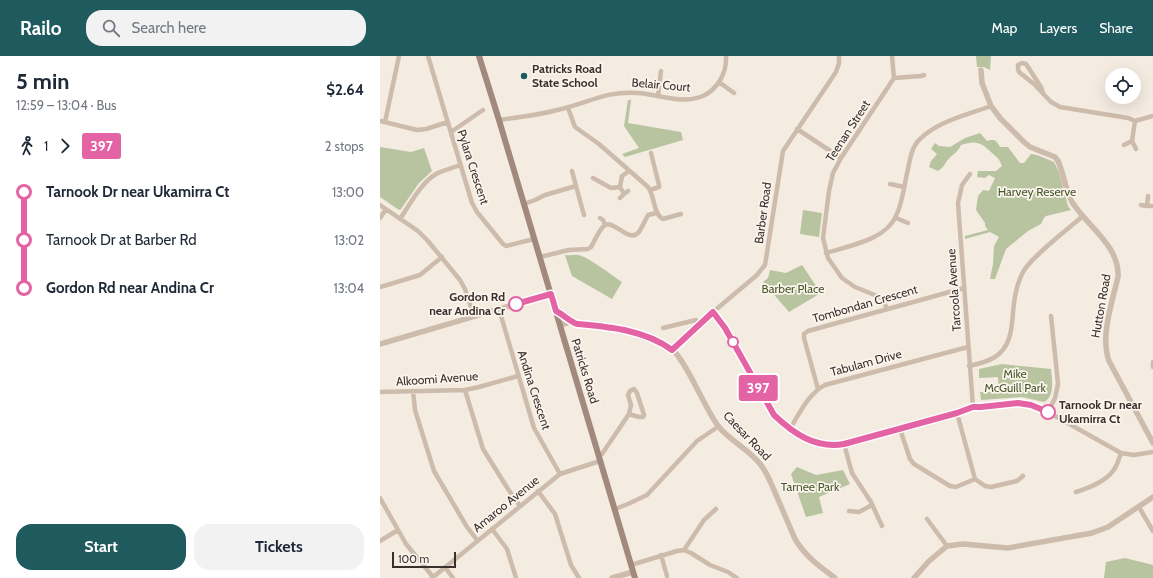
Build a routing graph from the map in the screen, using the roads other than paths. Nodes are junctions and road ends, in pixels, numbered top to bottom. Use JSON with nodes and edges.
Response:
{"nodes":[{"id":1,"x":400,"y":56,"type":"edge"},
{"id":2,"x":428,"y":56,"type":"edge"},
{"id":3,"x":479,"y":56,"type":"edge"},
{"id":4,"x":482,"y":56,"type":"edge"},
{"id":5,"x":726,"y":56,"type":"edge"},
{"id":6,"x":838,"y":56,"type":"edge"},
{"id":7,"x":892,"y":56,"type":"edge"},
{"id":8,"x":981,"y":70,"type":"dead end"},
{"id":9,"x":662,"y":71,"type":"dead end"},
{"id":10,"x":924,"y":75,"type":"dead end"},
{"id":11,"x":487,"y":78,"type":"junction"},
{"id":12,"x":894,"y":78,"type":"junction"},
{"id":13,"x":719,"y":82,"type":"junction"},
{"id":14,"x":734,"y":93,"type":"dead end"},
{"id":15,"x":1043,"y":93,"type":"junction"},
{"id":16,"x":658,"y":96,"type":"junction"},
{"id":17,"x":991,"y":106,"type":"junction"},
{"id":18,"x":568,"y":108,"type":"junction"},
{"id":19,"x":483,"y":110,"type":"dead end"},
{"id":20,"x":1153,"y":116,"type":"edge"},
{"id":21,"x":500,"y":120,"type":"junction"},
{"id":22,"x":1135,"y":121,"type":"junction"},
{"id":23,"x":383,"y":122,"type":"edge"},
{"id":24,"x":448,"y":122,"type":"junction"},
{"id":25,"x":797,"y":129,"type":"junction"},
{"id":26,"x":451,"y":132,"type":"junction"},
{"id":27,"x":1132,"y":141,"type":"junction"},
{"id":28,"x":1124,"y":146,"type":"dead end"},
{"id":29,"x":1136,"y":149,"type":"dead end"},
{"id":30,"x":651,"y":153,"type":"dead end"},
{"id":31,"x":841,"y":158,"type":"junction"},
{"id":32,"x":460,"y":165,"type":"junction"},
{"id":33,"x":572,"y":171,"type":"dead end"},
{"id":34,"x":629,"y":171,"type":"junction"},
{"id":35,"x":970,"y":174,"type":"dead end"},
{"id":36,"x":593,"y":178,"type":"dead end"},
{"id":37,"x":890,"y":184,"type":"dead end"},
{"id":38,"x":576,"y":186,"type":"junction"},
{"id":39,"x":620,"y":187,"type":"junction"},
{"id":40,"x":904,"y":187,"type":"junction"},
{"id":41,"x":650,"y":190,"type":"junction"},
{"id":42,"x":1148,"y":196,"type":"dead end"},
{"id":43,"x":620,"y":198,"type":"dead end"},
{"id":44,"x":524,"y":204,"type":"junction"},
{"id":45,"x":380,"y":205,"type":"edge"},
{"id":46,"x":1141,"y":205,"type":"dead end"},
{"id":47,"x":1147,"y":206,"type":"junction"},
{"id":48,"x":1153,"y":206,"type":"edge"},
{"id":49,"x":386,"y":209,"type":"junction"},
{"id":50,"x":656,"y":213,"type":"junction"},
{"id":51,"x":681,"y":214,"type":"dead end"},
{"id":52,"x":584,"y":215,"type":"dead end"},
{"id":53,"x":1083,"y":216,"type":"junction"},
{"id":54,"x":380,"y":218,"type":"edge"},
{"id":55,"x":600,"y":218,"type":"dead end"},
{"id":56,"x":896,"y":218,"type":"junction"},
{"id":57,"x":400,"y":219,"type":"junction"},
{"id":58,"x":908,"y":223,"type":"dead end"},
{"id":59,"x":605,"y":225,"type":"junction"},
{"id":60,"x":534,"y":239,"type":"junction"},
{"id":61,"x":826,"y":253,"type":"junction"},
{"id":62,"x":442,"y":257,"type":"junction"},
{"id":63,"x":540,"y":257,"type":"junction"},
{"id":64,"x":380,"y":287,"type":"edge"},
{"id":65,"x":964,"y":288,"type":"junction"},
{"id":66,"x":551,"y":294,"type":"junction"},
{"id":67,"x":499,"y":309,"type":"junction"},
{"id":68,"x":887,"y":309,"type":"junction"},
{"id":69,"x":556,"y":311,"type":"junction"},
{"id":70,"x":713,"y":312,"type":"junction"},
{"id":71,"x":474,"y":316,"type":"junction"},
{"id":72,"x":1051,"y":316,"type":"dead end"},
{"id":73,"x":574,"y":323,"type":"junction"},
{"id":74,"x":700,"y":324,"type":"junction"},
{"id":75,"x":560,"y":326,"type":"junction"},
{"id":76,"x":663,"y":328,"type":"dead end"},
{"id":77,"x":380,"y":344,"type":"edge"},
{"id":78,"x":968,"y":347,"type":"junction"},
{"id":79,"x":672,"y":350,"type":"junction"},
{"id":80,"x":1153,"y":362,"type":"edge"},
{"id":81,"x":969,"y":366,"type":"junction"},
{"id":82,"x":1153,"y":368,"type":"edge"},
{"id":83,"x":518,"y":376,"type":"junction"},
{"id":84,"x":818,"y":388,"type":"junction"},
{"id":85,"x":465,"y":390,"type":"junction"},
{"id":86,"x":414,"y":391,"type":"junction"},
{"id":87,"x":380,"y":392,"type":"edge"},
{"id":88,"x":973,"y":407,"type":"junction"},
{"id":89,"x":1048,"y":412,"type":"junction"},
{"id":90,"x":957,"y":413,"type":"junction"},
{"id":91,"x":629,"y":414,"type":"junction"},
{"id":92,"x":719,"y":426,"type":"junction"},
{"id":93,"x":790,"y":429,"type":"junction"},
{"id":94,"x":900,"y":429,"type":"junction"},
{"id":95,"x":594,"y":441,"type":"junction"},
{"id":96,"x":1153,"y":443,"type":"edge"},
{"id":97,"x":844,"y":444,"type":"junction"},
{"id":98,"x":608,"y":446,"type":"junction"},
{"id":99,"x":1153,"y":452,"type":"edge"},
{"id":100,"x":1121,"y":453,"type":"junction"},
{"id":101,"x":599,"y":458,"type":"junction"},
{"id":102,"x":560,"y":474,"type":"junction"},
{"id":103,"x":1024,"y":476,"type":"dead end"},
{"id":104,"x":975,"y":479,"type":"junction"},
{"id":105,"x":538,"y":491,"type":"junction"},
{"id":106,"x":1076,"y":492,"type":"dead end"},
{"id":107,"x":1153,"y":497,"type":"edge"},
{"id":108,"x":380,"y":498,"type":"edge"},
{"id":109,"x":872,"y":505,"type":"junction"},
{"id":110,"x":520,"y":506,"type":"junction"},
{"id":111,"x":1139,"y":508,"type":"junction"},
{"id":112,"x":716,"y":509,"type":"dead end"},
{"id":113,"x":615,"y":510,"type":"junction"},
{"id":114,"x":849,"y":511,"type":"dead end"},
{"id":115,"x":927,"y":519,"type":"dead end"},
{"id":116,"x":882,"y":526,"type":"dead end"},
{"id":117,"x":492,"y":529,"type":"junction"},
{"id":118,"x":398,"y":530,"type":"junction"},
{"id":119,"x":1153,"y":531,"type":"edge"},
{"id":120,"x":380,"y":540,"type":"edge"},
{"id":121,"x":478,"y":540,"type":"junction"},
{"id":122,"x":947,"y":546,"type":"junction"},
{"id":123,"x":684,"y":550,"type":"junction"},
{"id":124,"x":661,"y":556,"type":"junction"},
{"id":125,"x":631,"y":565,"type":"junction"},
{"id":126,"x":444,"y":567,"type":"junction"},
{"id":127,"x":634,"y":575,"type":"edge"},
{"id":128,"x":667,"y":576,"type":"dead end"},
{"id":129,"x":432,"y":577,"type":"edge"},
{"id":130,"x":453,"y":578,"type":"edge"},
{"id":131,"x":516,"y":578,"type":"edge"},
{"id":132,"x":579,"y":578,"type":"edge"},
{"id":133,"x":612,"y":578,"type":"edge"},
{"id":134,"x":737,"y":578,"type":"edge"},
{"id":135,"x":835,"y":578,"type":"edge"},
{"id":136,"x":914,"y":578,"type":"edge"}],
"edges":[{"from":1,"to":23,"type":"street"},
{"from":2,"to":24,"type":"street","name":"Pylara Crescent"},
{"from":3,"to":11,"type":"main road","name":"Patricks Road"},
{"from":4,"to":11,"type":"main road","name":"Patricks Road"},
{"from":5,"to":13,"type":"street","name":"Belair Court"},
{"from":6,"to":25,"type":"street","name":"Barber Road"},
{"from":7,"to":12,"type":"street"},
{"from":8,"to":17,"type":"street","name":"Hutton Road"},
{"from":9,"to":16,"type":"street"},
{"from":10,"to":12,"type":"street"},
{"from":11,"to":21,"type":"main road","name":"Patricks Road"},
{"from":12,"to":31,"type":"street","name":"Teenan Street"},
{"from":13,"to":14,"type":"street"},
{"from":13,"to":16,"type":"street","name":"Belair Court"},
{"from":15,"to":15,"type":"street"},
{"from":15,"to":22,"type":"street"},
{"from":16,"to":18,"type":"street","name":"Belair Court"},
{"from":17,"to":40,"type":"street"},
{"from":17,"to":53,"type":"street","name":"Hutton Road"},
{"from":18,"to":21,"type":"street","name":"Belair Court"},
{"from":18,"to":34,"type":"street"},
{"from":19,"to":26,"type":"street"},
{"from":20,"to":22,"type":"street"},
{"from":21,"to":44,"type":"main road","name":"Patricks Road"},
{"from":22,"to":27,"type":"street"},
{"from":23,"to":24,"type":"street"},
{"from":24,"to":26,"type":"street","name":"Pylara Crescent"},
{"from":25,"to":31,"type":"street"},
{"from":25,"to":70,"type":"street","name":"Barber Road"},
{"from":26,"to":32,"type":"street","name":"Pylara Crescent"},
{"from":27,"to":28,"type":"street"},
{"from":27,"to":29,"type":"street"},
{"from":30,"to":41,"type":"street"},
{"from":31,"to":61,"type":"street","name":"Teenan Street"},
{"from":32,"to":57,"type":"street"},
{"from":32,"to":60,"type":"street","name":"Pylara Crescent"},
{"from":33,"to":38,"type":"street"},
{"from":34,"to":39,"type":"street"},
{"from":34,"to":41,"type":"street"},
{"from":35,"to":65,"type":"street","name":"Tarcoola Avenue"},
{"from":36,"to":39,"type":"street"},
{"from":37,"to":40,"type":"street"},
{"from":38,"to":44,"type":"street"},
{"from":38,"to":52,"type":"street"},
{"from":39,"to":43,"type":"street"},
{"from":40,"to":56,"type":"street"},
{"from":41,"to":50,"type":"street"},
{"from":42,"to":47,"type":"street"},
{"from":44,"to":60,"type":"main road","name":"Patricks Road"},
{"from":45,"to":49,"type":"street"},
{"from":46,"to":47,"type":"street"},
{"from":47,"to":48,"type":"street"},
{"from":49,"to":54,"type":"street"},
{"from":49,"to":57,"type":"street"},
{"from":50,"to":51,"type":"street"},
{"from":50,"to":59,"type":"street"},
{"from":53,"to":81,"type":"street"},
{"from":53,"to":96,"type":"street","name":"Hutton Road"},
{"from":55,"to":59,"type":"street"},
{"from":56,"to":58,"type":"street"},
{"from":56,"to":61,"type":"street"},
{"from":57,"to":62,"type":"street"},
{"from":59,"to":63,"type":"street"},
{"from":60,"to":63,"type":"main road","name":"Patricks Road"},
{"from":61,"to":68,"type":"street","name":"Teenan Street"},
{"from":62,"to":64,"type":"street"},
{"from":62,"to":71,"type":"street"},
{"from":63,"to":66,"type":"main road","name":"Patricks Road"},
{"from":65,"to":68,"type":"street","name":"Tombondan Crescent"},
{"from":65,"to":78,"type":"street","name":"Tarcoola Avenue"},
{"from":66,"to":67,"type":"street"},
{"from":66,"to":69,"type":"main road","name":"Patricks Road"},
{"from":67,"to":71,"type":"street"},
{"from":67,"to":83,"type":"street","name":"Andina Crescent"},
{"from":68,"to":84,"type":"street","name":"Tombondan Crescent"},
{"from":69,"to":73,"type":"main road"},
{"from":69,"to":75,"type":"main road","name":"Patricks Road"},
{"from":70,"to":74,"type":"street","name":"Barber Road"},
{"from":70,"to":93,"type":"street"},
{"from":71,"to":77,"type":"street"},
{"from":72,"to":89,"type":"street"},
{"from":73,"to":75,"type":"street","name":"Caesar Road"},
{"from":73,"to":79,"type":"street","name":"Caesar Road"},
{"from":74,"to":76,"type":"street"},
{"from":74,"to":79,"type":"street","name":"Barber Road"},
{"from":75,"to":95,"type":"main road","name":"Patricks Road"},
{"from":78,"to":81,"type":"street","name":"Tarcoola Avenue"},
{"from":78,"to":84,"type":"street","name":"Tabulam Drive"},
{"from":79,"to":92,"type":"street","name":"Caesar Road"},
{"from":80,"to":82,"type":"street"},
{"from":81,"to":88,"type":"street","name":"Tarcoola Avenue"},
{"from":83,"to":85,"type":"street","name":"Alkoomi Avenue"},
{"from":83,"to":102,"type":"street","name":"Andina Crescent"},
{"from":84,"to":93,"type":"street","name":"Tabulam Drive"},
{"from":85,"to":86,"type":"street","name":"Alkoomi Avenue"},
{"from":85,"to":110,"type":"street"},
{"from":86,"to":87,"type":"street","name":"Alkoomi Avenue"},
{"from":86,"to":121,"type":"street"},
{"from":88,"to":89,"type":"street"},
{"from":88,"to":90,"type":"street"},
{"from":89,"to":100,"type":"street"},
{"from":90,"to":94,"type":"street"},
{"from":90,"to":104,"type":"street"},
{"from":91,"to":91,"type":"street"},
{"from":91,"to":98,"type":"street"},
{"from":92,"to":113,"type":"street"},
{"from":92,"to":135,"type":"street","name":"Caesar Road"},
{"from":93,"to":97,"type":"street"},
{"from":94,"to":97,"type":"street"},
{"from":94,"to":104,"type":"street"},
{"from":95,"to":98,"type":"street"},
{"from":95,"to":101,"type":"main road","name":"Patricks Road"},
{"from":97,"to":109,"type":"street"},
{"from":98,"to":101,"type":"street"},
{"from":99,"to":100,"type":"street"},
{"from":100,"to":106,"type":"street"},
{"from":101,"to":102,"type":"street","name":"Amaroo Avenue"},
{"from":101,"to":113,"type":"main road","name":"Patricks Road"},
{"from":102,"to":105,"type":"street","name":"Amaroo Avenue"},
{"from":103,"to":104,"type":"street"},
{"from":105,"to":110,"type":"street","name":"Amaroo Avenue"},
{"from":105,"to":132,"type":"street"},
{"from":107,"to":111,"type":"street"},
{"from":108,"to":118,"type":"street"},
{"from":109,"to":114,"type":"street"},
{"from":109,"to":116,"type":"street"},
{"from":110,"to":117,"type":"street","name":"Amaroo Avenue"},
{"from":111,"to":119,"type":"street"},
{"from":111,"to":122,"type":"street"},
{"from":112,"to":123,"type":"street"},
{"from":113,"to":125,"type":"main road","name":"Patricks Road"},
{"from":115,"to":122,"type":"street"},
{"from":117,"to":121,"type":"street","name":"Amaroo Avenue"},
{"from":117,"to":131,"type":"street"},
{"from":118,"to":120,"type":"street"},
{"from":118,"to":129,"type":"street"},
{"from":121,"to":126,"type":"street","name":"Amaroo Avenue"},
{"from":122,"to":136,"type":"street"},
{"from":123,"to":124,"type":"street"},
{"from":123,"to":134,"type":"street"},
{"from":124,"to":125,"type":"street"},
{"from":124,"to":128,"type":"street"},
{"from":125,"to":127,"type":"main road","name":"Patricks Road"},
{"from":126,"to":129,"type":"street","name":"Amaroo Avenue"},
{"from":126,"to":130,"type":"street"},
{"from":127,"to":133,"type":"street"}]}
